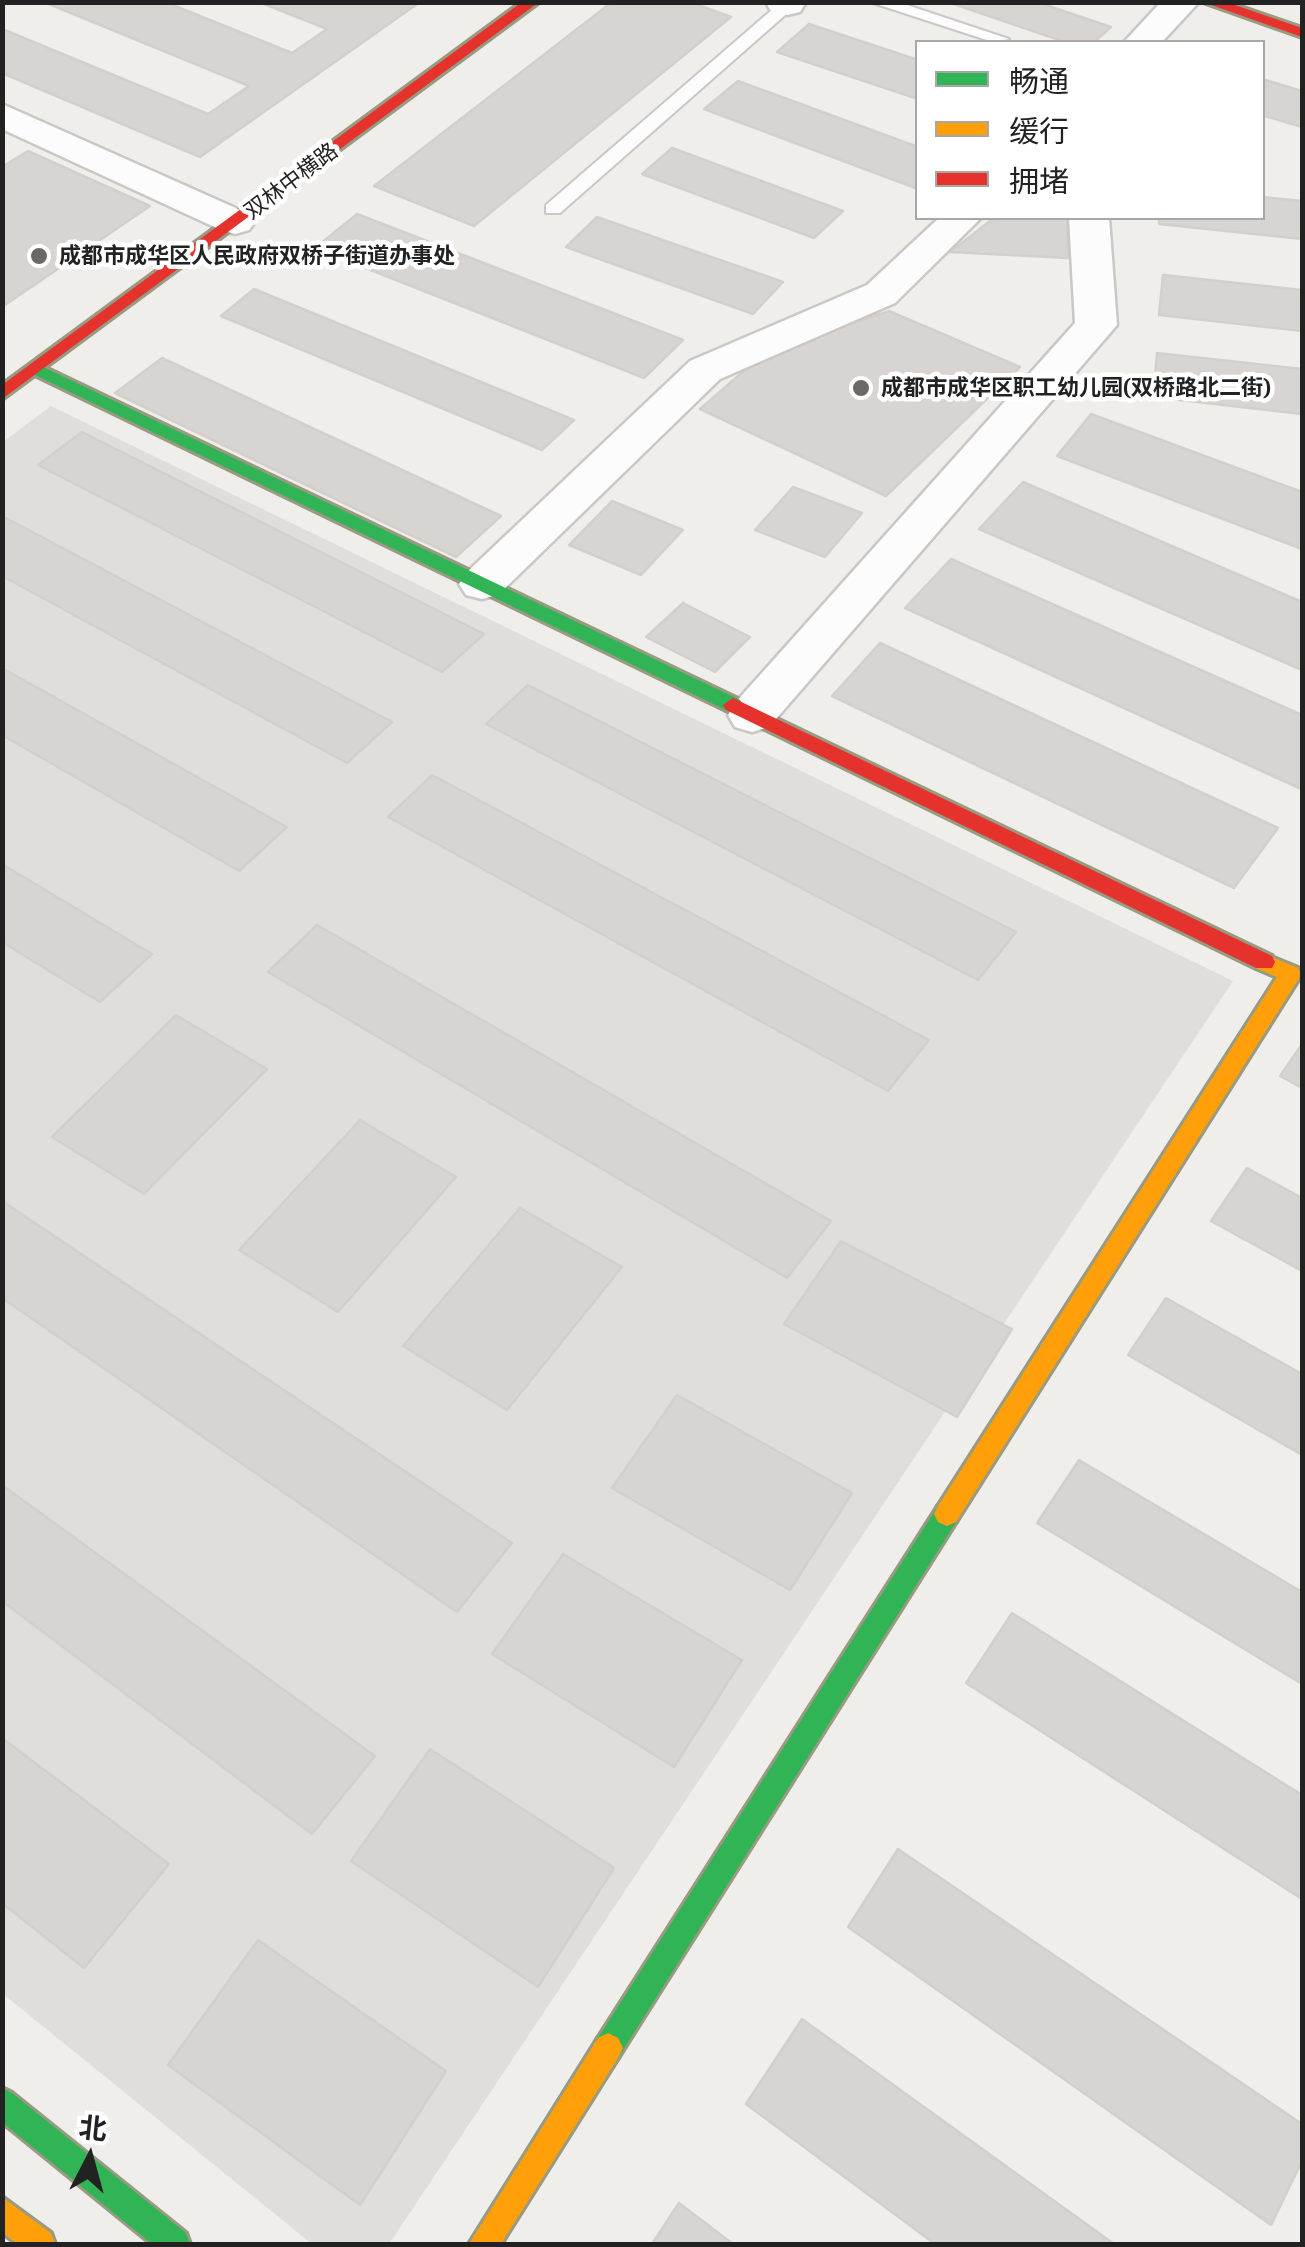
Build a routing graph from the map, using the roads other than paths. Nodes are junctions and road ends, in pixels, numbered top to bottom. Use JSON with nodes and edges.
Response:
{"nodes":[{"id":1,"x":532,"y":2,"type":"edge"},
{"id":2,"x":878,"y":2,"type":"edge"},
{"id":3,"x":1182,"y":2,"type":"edge"},
{"id":4,"x":1210,"y":2,"type":"edge"},
{"id":5,"x":787,"y":3,"type":"edge"},
{"id":6,"x":1302,"y":33,"type":"edge"},
{"id":7,"x":1000,"y":39,"type":"dead end"},
{"id":8,"x":1144,"y":40,"type":"edge"},
{"id":9,"x":2,"y":116,"type":"edge"},
{"id":10,"x":553,"y":209,"type":"dead end"},
{"id":11,"x":959,"y":220,"type":"edge"},
{"id":12,"x":1090,"y":220,"type":"edge"},
{"id":13,"x":236,"y":222,"type":"junction"},
{"id":14,"x":12,"y":386,"type":"edge"},
{"id":15,"x":482,"y":584,"type":"junction"},
{"id":16,"x":752,"y":715,"type":"junction"},
{"id":17,"x":2,"y":2103,"type":"edge"},
{"id":18,"x":2,"y":2212,"type":"edge"},
{"id":19,"x":40,"y":2244,"type":"edge"},
{"id":20,"x":175,"y":2244,"type":"edge"},
{"id":21,"x":484,"y":2244,"type":"edge"}],
"edges":[{"from":1,"to":13,"type":"street","name":"双林中横路"},
{"from":2,"to":7,"type":"lane"},
{"from":3,"to":8,"type":"street"},
{"from":4,"to":6,"type":"street"},
{"from":5,"to":10,"type":"lane"},
{"from":9,"to":13,"type":"street"},
{"from":11,"to":15,"type":"street"},
{"from":12,"to":16,"type":"street"},
{"from":13,"to":14,"type":"street","name":"双林中横路"},
{"from":14,"to":15,"type":"street"},
{"from":15,"to":16,"type":"street"},
{"from":16,"to":21,"type":"street"},
{"from":17,"to":20,"type":"street"},
{"from":18,"to":19,"type":"street"}]}
